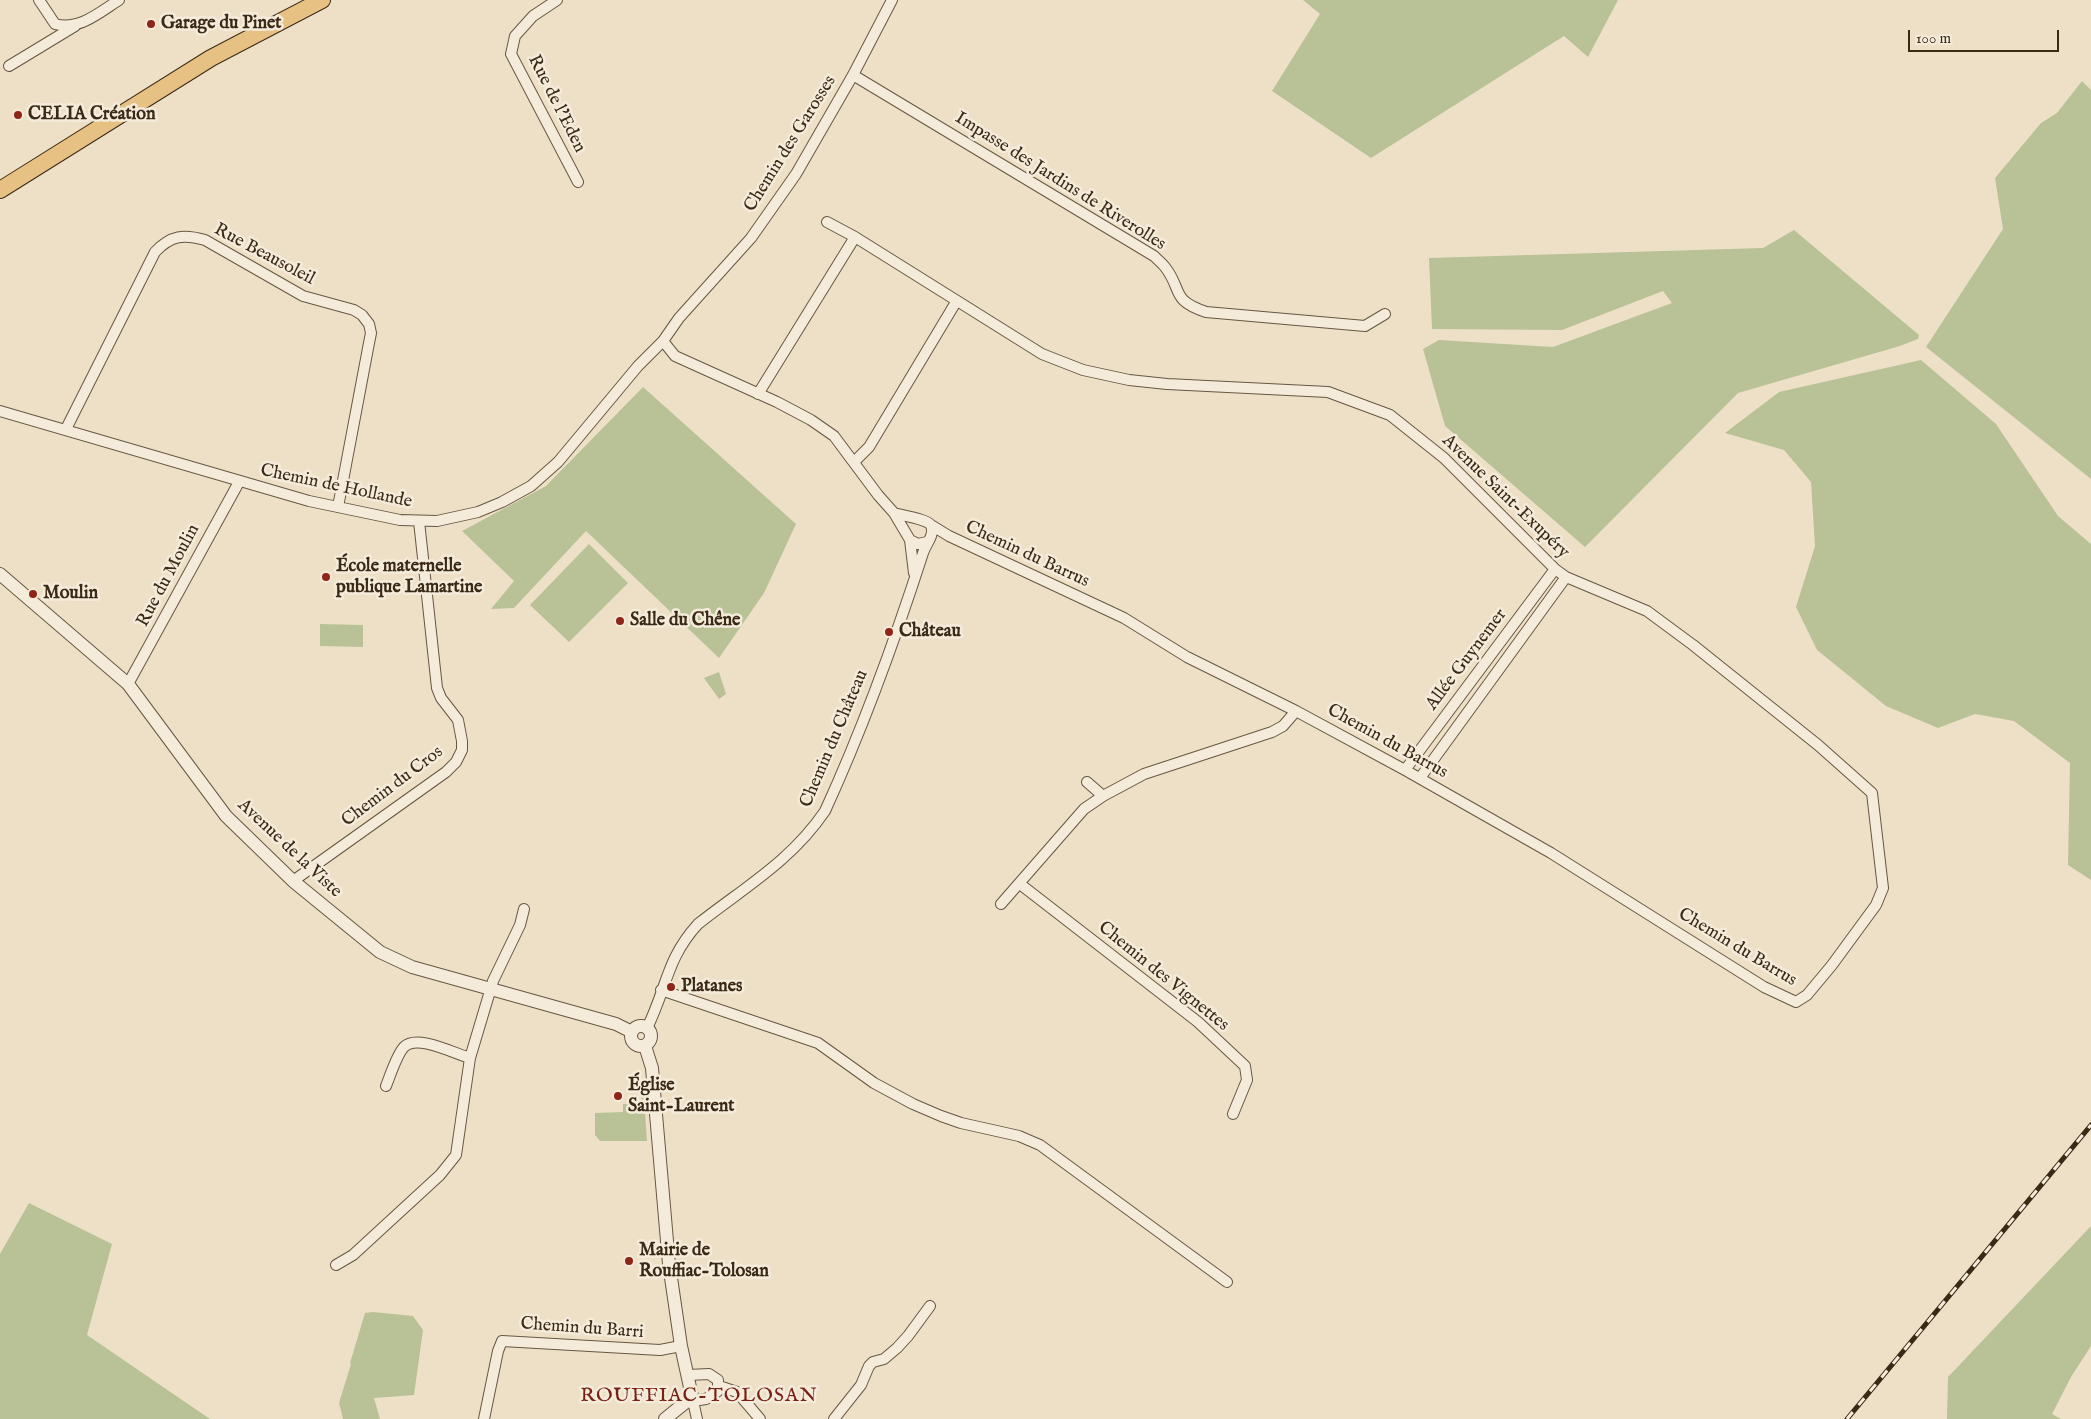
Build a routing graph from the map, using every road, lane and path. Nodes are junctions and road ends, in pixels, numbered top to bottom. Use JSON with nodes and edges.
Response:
{"nodes":[{"id":1,"x":39,"y":0,"type":"edge"},
{"id":2,"x":119,"y":0,"type":"edge"},
{"id":3,"x":322,"y":0,"type":"edge"},
{"id":4,"x":557,"y":0,"type":"edge"},
{"id":5,"x":892,"y":0,"type":"edge"},
{"id":6,"x":78,"y":24,"type":"junction"},
{"id":7,"x":9,"y":66,"type":"dead end"},
{"id":8,"x":853,"y":75,"type":"junction"},
{"id":9,"x":578,"y":182,"type":"dead end"},
{"id":10,"x":0,"y":190,"type":"edge"},
{"id":11,"x":827,"y":222,"type":"dead end"},
{"id":12,"x":855,"y":237,"type":"junction"},
{"id":13,"x":956,"y":302,"type":"junction"},
{"id":14,"x":1385,"y":314,"type":"dead end"},
{"id":15,"x":663,"y":340,"type":"junction"},
{"id":16,"x":758,"y":394,"type":"junction"},
{"id":17,"x":0,"y":411,"type":"edge"},
{"id":18,"x":66,"y":429,"type":"junction"},
{"id":19,"x":855,"y":461,"type":"junction"},
{"id":20,"x":238,"y":482,"type":"junction"},
{"id":21,"x":338,"y":507,"type":"junction"},
{"id":22,"x":894,"y":512,"type":"junction"},
{"id":23,"x":916,"y":519,"type":"junction"},
{"id":24,"x":419,"y":521,"type":"junction"},
{"id":25,"x":931,"y":525,"type":"junction"},
{"id":26,"x":909,"y":536,"type":"junction"},
{"id":27,"x":949,"y":536,"type":"junction"},
{"id":28,"x":929,"y":540,"type":"junction"},
{"id":29,"x":1555,"y":569,"type":"junction"},
{"id":30,"x":0,"y":574,"type":"edge"},
{"id":31,"x":1566,"y":577,"type":"junction"},
{"id":32,"x":915,"y":578,"type":"junction"},
{"id":33,"x":128,"y":684,"type":"junction"},
{"id":34,"x":1296,"y":711,"type":"junction"},
{"id":35,"x":1405,"y":770,"type":"junction"},
{"id":36,"x":1420,"y":778,"type":"junction"},
{"id":37,"x":1087,"y":782,"type":"dead end"},
{"id":38,"x":1103,"y":796,"type":"junction"},
{"id":39,"x":293,"y":880,"type":"junction"},
{"id":40,"x":1020,"y":884,"type":"junction"},
{"id":41,"x":1001,"y":904,"type":"dead end"},
{"id":42,"x":524,"y":910,"type":"dead end"},
{"id":43,"x":491,"y":988,"type":"junction"},
{"id":44,"x":661,"y":990,"type":"junction"},
{"id":45,"x":1796,"y":1002,"type":"joint"},
{"id":46,"x":647,"y":1028,"type":"junction"},
{"id":47,"x":632,"y":1032,"type":"junction"},
{"id":48,"x":645,"y":1046,"type":"junction"},
{"id":49,"x":470,"y":1058,"type":"junction"},
{"id":50,"x":386,"y":1086,"type":"dead end"},
{"id":51,"x":1233,"y":1114,"type":"dead end"},
{"id":52,"x":336,"y":1265,"type":"dead end"},
{"id":53,"x":1227,"y":1282,"type":"dead end"},
{"id":54,"x":930,"y":1306,"type":"dead end"},
{"id":55,"x":680,"y":1346,"type":"junction"},
{"id":56,"x":688,"y":1375,"type":"junction"},
{"id":57,"x":719,"y":1386,"type":"junction"},
{"id":58,"x":693,"y":1401,"type":"junction"},
{"id":59,"x":484,"y":1419,"type":"edge"},
{"id":60,"x":665,"y":1419,"type":"edge"},
{"id":61,"x":697,"y":1419,"type":"edge"},
{"id":62,"x":760,"y":1419,"type":"edge"},
{"id":63,"x":834,"y":1419,"type":"edge"}],
"edges":[{"from":1,"to":6,"type":"street"},
{"from":2,"to":6,"type":"street"},
{"from":3,"to":10,"type":"main road"},
{"from":4,"to":9,"type":"street","name":"Rue de l'Eden"},
{"from":5,"to":8,"type":"street","name":"Chemin des Garosses"},
{"from":6,"to":7,"type":"street"},
{"from":8,"to":14,"type":"street","name":"Impasse des Jardins de Riverolles"},
{"from":8,"to":15,"type":"street","name":"Chemin des Garosses"},
{"from":11,"to":12,"type":"street","name":"Avenue Saint-Exupéry"},
{"from":12,"to":13,"type":"street","name":"Avenue Saint-Exupéry"},
{"from":12,"to":16,"type":"street"},
{"from":13,"to":19,"type":"street"},
{"from":13,"to":29,"type":"street","name":"Avenue Saint-Exupéry"},
{"from":15,"to":16,"type":"street","name":"Chemin du Château"},
{"from":15,"to":24,"type":"street","name":"Chemin de Hollande"},
{"from":16,"to":19,"type":"street","name":"Chemin du Château"},
{"from":17,"to":18,"type":"street","name":"Chemin de Hollande"},
{"from":18,"to":20,"type":"street","name":"Chemin de Hollande"},
{"from":18,"to":21,"type":"street","name":"Rue Beausoleil"},
{"from":19,"to":22,"type":"street","name":"Chemin du Château"},
{"from":20,"to":21,"type":"street","name":"Chemin de Hollande"},
{"from":20,"to":33,"type":"street","name":"Rue du Moulin"},
{"from":21,"to":24,"type":"street","name":"Chemin de Hollande"},
{"from":22,"to":23,"type":"street","name":"Chemin du Château"},
{"from":22,"to":26,"type":"street","name":"Chemin du Château"},
{"from":23,"to":25,"type":"street"},
{"from":23,"to":26,"type":"street"},
{"from":24,"to":39,"type":"street","name":"Chemin du Cros"},
{"from":25,"to":27,"type":"street","name":"Chemin du Barrus"},
{"from":25,"to":28,"type":"street"},
{"from":26,"to":28,"type":"street"},
{"from":26,"to":32,"type":"street","name":"Chemin du Château"},
{"from":27,"to":28,"type":"street","name":"Chemin du Barrus"},
{"from":27,"to":34,"type":"street","name":"Chemin du Barrus"},
{"from":28,"to":32,"type":"street","name":"Chemin du Château"},
{"from":29,"to":31,"type":"street","name":"Avenue Saint-Exupéry"},
{"from":29,"to":35,"type":"street","name":"Allée Guynemer"},
{"from":30,"to":33,"type":"street","name":"Avenue de la Viste"},
{"from":31,"to":36,"type":"street","name":"Allée Guynemer"},
{"from":31,"to":45,"type":"street","name":"Avenue Saint-Exupéry"},
{"from":32,"to":44,"type":"street","name":"Chemin du Château"},
{"from":33,"to":39,"type":"street","name":"Avenue de la Viste"},
{"from":34,"to":35,"type":"street","name":"Chemin du Barrus"},
{"from":34,"to":38,"type":"street"},
{"from":35,"to":36,"type":"street","name":"Chemin du Barrus"},
{"from":36,"to":45,"type":"street","name":"Chemin du Barrus"},
{"from":37,"to":38,"type":"street"},
{"from":38,"to":40,"type":"street"},
{"from":39,"to":43,"type":"street","name":"Avenue de la Viste"},
{"from":40,"to":41,"type":"street"},
{"from":40,"to":51,"type":"street","name":"Chemin des Vignettes"},
{"from":42,"to":43,"type":"street"},
{"from":43,"to":47,"type":"street","name":"Avenue de la Viste"},
{"from":43,"to":49,"type":"street"},
{"from":44,"to":46,"type":"street","name":"Chemin du Château"},
{"from":44,"to":53,"type":"street"},
{"from":46,"to":47,"type":"street"},
{"from":46,"to":48,"type":"street"},
{"from":47,"to":48,"type":"street"},
{"from":48,"to":55,"type":"street"},
{"from":49,"to":50,"type":"street"},
{"from":49,"to":52,"type":"street"},
{"from":54,"to":63,"type":"street"},
{"from":55,"to":56,"type":"street"},
{"from":55,"to":59,"type":"street","name":"Chemin du Barri"},
{"from":56,"to":57,"type":"street"},
{"from":56,"to":58,"type":"street"},
{"from":57,"to":58,"type":"street"},
{"from":57,"to":62,"type":"street"},
{"from":58,"to":60,"type":"street"},
{"from":58,"to":61,"type":"street"}]}
